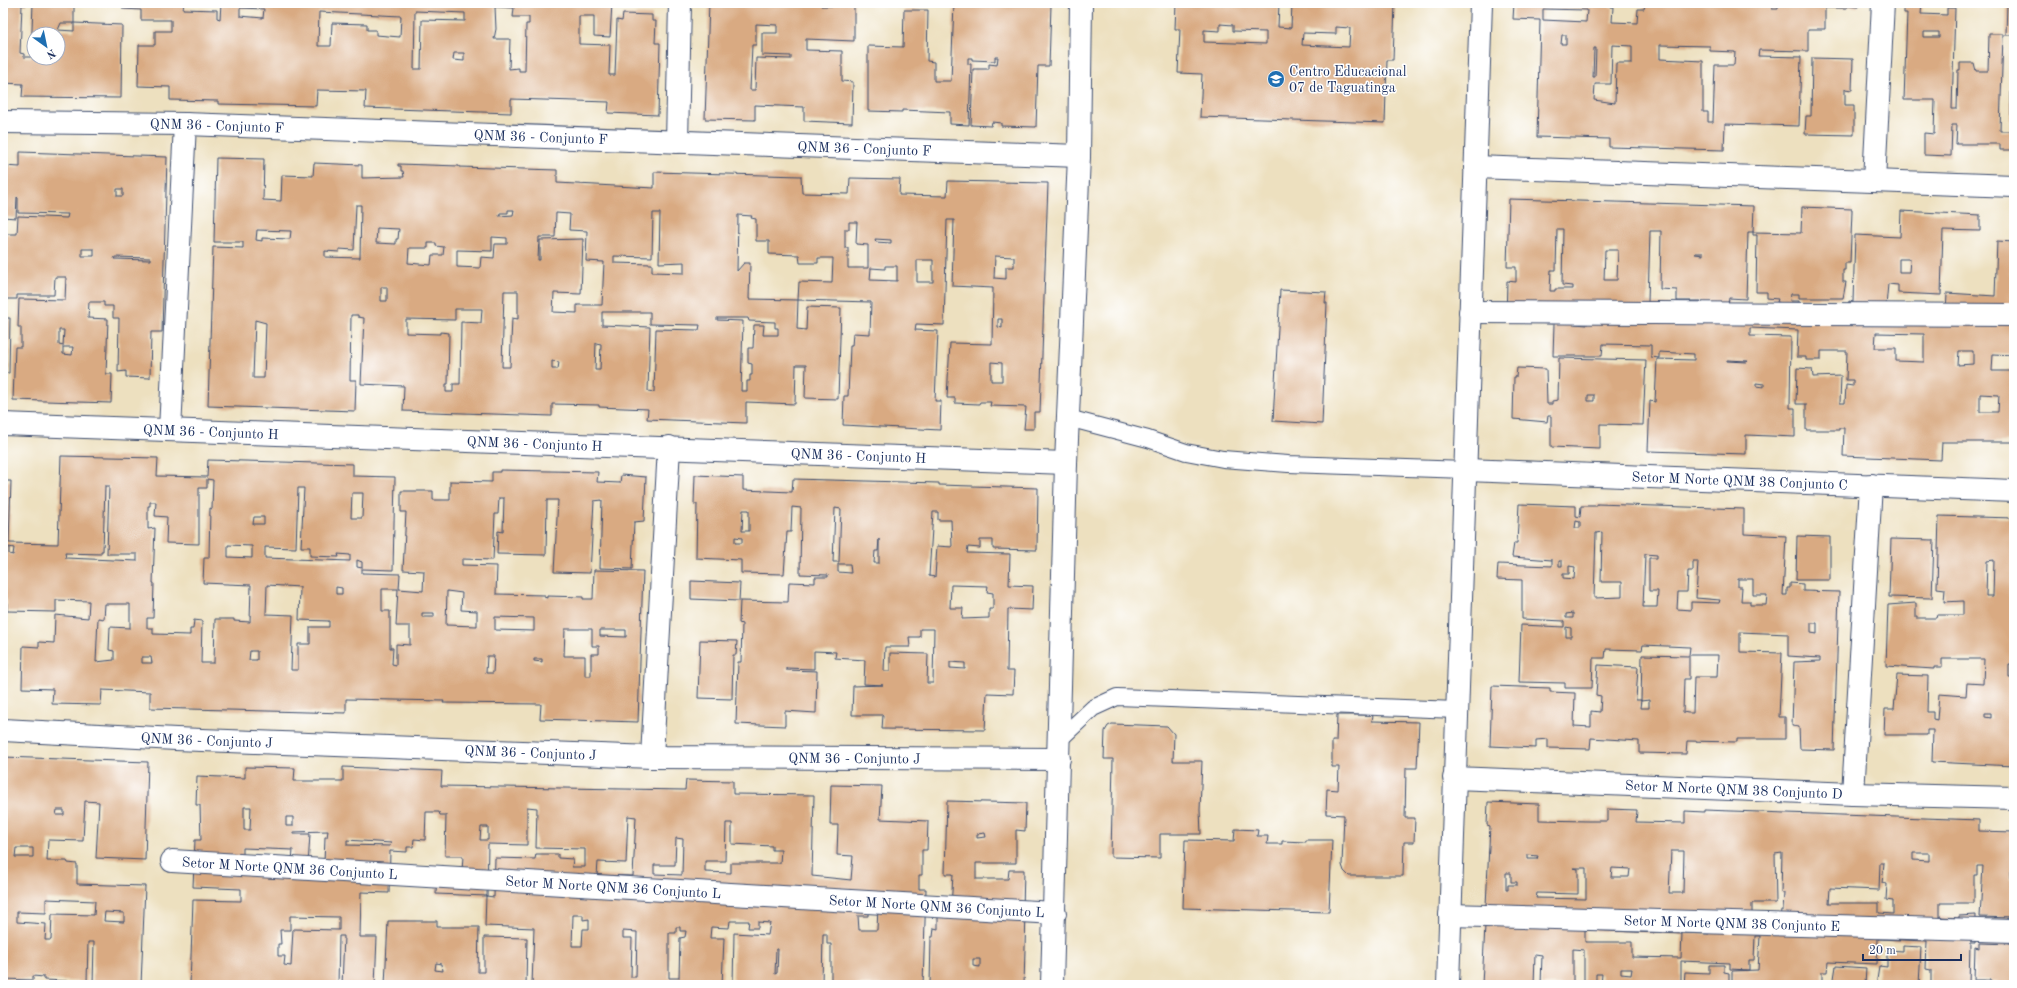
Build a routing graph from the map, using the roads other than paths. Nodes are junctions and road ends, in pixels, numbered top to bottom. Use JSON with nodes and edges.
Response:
{"nodes":[{"id":1,"x":680,"y":3,"type":"edge"},
{"id":2,"x":1081,"y":3,"type":"edge"},
{"id":3,"x":1481,"y":3,"type":"edge"},
{"id":4,"x":1884,"y":3,"type":"edge"},
{"id":5,"x":3,"y":122,"type":"edge"},
{"id":6,"x":185,"y":124,"type":"junction"},
{"id":7,"x":677,"y":142,"type":"junction"},
{"id":8,"x":1079,"y":156,"type":"junction"},
{"id":9,"x":1475,"y":167,"type":"junction"},
{"id":10,"x":1874,"y":181,"type":"junction"},
{"id":11,"x":2014,"y":186,"type":"edge"},
{"id":12,"x":1470,"y":312,"type":"junction"},
{"id":13,"x":2014,"y":315,"type":"edge"},
{"id":14,"x":1068,"y":418,"type":"junction"},
{"id":15,"x":3,"y":424,"type":"edge"},
{"id":16,"x":170,"y":430,"type":"junction"},
{"id":17,"x":669,"y":448,"type":"junction"},
{"id":18,"x":1066,"y":463,"type":"junction"},
{"id":19,"x":1466,"y":470,"type":"junction"},
{"id":20,"x":1871,"y":485,"type":"junction"},
{"id":21,"x":2014,"y":491,"type":"edge"},
{"id":22,"x":1457,"y":710,"type":"junction"},
{"id":23,"x":3,"y":730,"type":"edge"},
{"id":24,"x":1059,"y":750,"type":"junction"},
{"id":25,"x":652,"y":757,"type":"junction"},
{"id":26,"x":1454,"y":778,"type":"junction"},
{"id":27,"x":1852,"y":794,"type":"junction"},
{"id":28,"x":2014,"y":798,"type":"edge"},
{"id":29,"x":172,"y":861,"type":"dead end"},
{"id":30,"x":1055,"y":913,"type":"junction"},
{"id":31,"x":1450,"y":915,"type":"junction"},
{"id":32,"x":2014,"y":931,"type":"edge"},
{"id":33,"x":1052,"y":985,"type":"edge"},
{"id":34,"x":1058,"y":985,"type":"edge"},
{"id":35,"x":1448,"y":985,"type":"edge"}],
"edges":[{"from":1,"to":7,"type":"street"},
{"from":2,"to":8,"type":"street"},
{"from":3,"to":9,"type":"street"},
{"from":4,"to":10,"type":"street"},
{"from":5,"to":6,"type":"street","name":"QNM 36 - Conjunto F"},
{"from":6,"to":7,"type":"street","name":"QNM 36 - Conjunto F"},
{"from":6,"to":16,"type":"street"},
{"from":7,"to":8,"type":"street","name":"QNM 36 - Conjunto F"},
{"from":8,"to":14,"type":"street"},
{"from":9,"to":10,"type":"street"},
{"from":9,"to":12,"type":"street"},
{"from":10,"to":11,"type":"street"},
{"from":12,"to":13,"type":"street"},
{"from":12,"to":19,"type":"street"},
{"from":14,"to":18,"type":"street"},
{"from":14,"to":19,"type":"lane"},
{"from":15,"to":16,"type":"street","name":"QNM 36 - Conjunto H"},
{"from":16,"to":17,"type":"street","name":"QNM 36 - Conjunto H"},
{"from":17,"to":18,"type":"street","name":"QNM 36 - Conjunto H"},
{"from":17,"to":25,"type":"street"},
{"from":18,"to":24,"type":"street"},
{"from":19,"to":20,"type":"street","name":"Setor M Norte QNM 38 Conjunto C"},
{"from":19,"to":22,"type":"street"},
{"from":20,"to":21,"type":"street","name":"Setor M Norte QNM 38 Conjunto C"},
{"from":20,"to":27,"type":"street"},
{"from":22,"to":24,"type":"lane"},
{"from":22,"to":26,"type":"street"},
{"from":23,"to":25,"type":"street","name":"QNM 36 - Conjunto J"},
{"from":24,"to":25,"type":"street","name":"QNM 36 - Conjunto J"},
{"from":24,"to":30,"type":"street"},
{"from":26,"to":27,"type":"street","name":"Setor M Norte QNM 38 Conjunto D"},
{"from":26,"to":31,"type":"street"},
{"from":27,"to":28,"type":"street","name":"Setor M Norte QNM 38 Conjunto D"},
{"from":29,"to":30,"type":"street","name":"Setor M Norte QNM 36 Conjunto L"},
{"from":30,"to":33,"type":"street"},
{"from":31,"to":32,"type":"street","name":"Setor M Norte QNM 38 Conjunto E"},
{"from":31,"to":35,"type":"street"},
{"from":33,"to":34,"type":"lane"}]}
